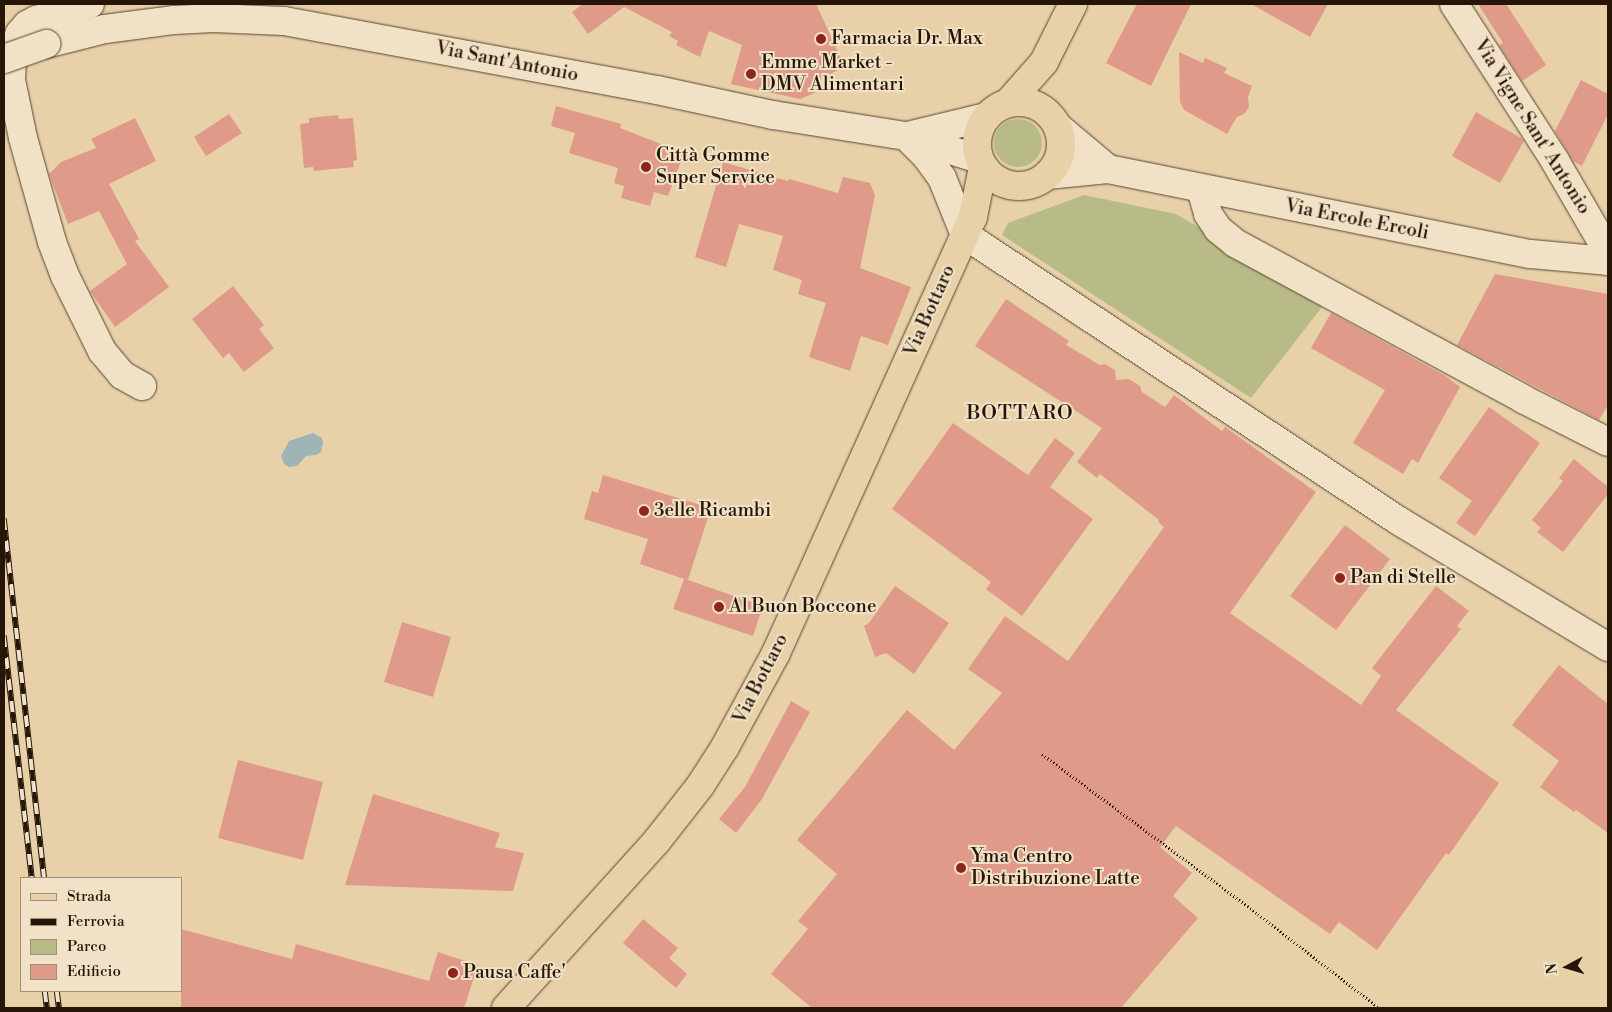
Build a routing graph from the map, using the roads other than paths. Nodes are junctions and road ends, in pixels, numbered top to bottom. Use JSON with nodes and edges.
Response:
{"nodes":[{"id":1,"x":90,"y":4,"type":"edge"},
{"id":2,"x":1073,"y":4,"type":"edge"},
{"id":3,"x":1454,"y":4,"type":"edge"},
{"id":4,"x":174,"y":12,"type":"edge"},
{"id":5,"x":4,"y":59,"type":"edge"},
{"id":6,"x":1044,"y":62,"type":"junction"},
{"id":7,"x":997,"y":110,"type":"junction"},
{"id":8,"x":1052,"y":120,"type":"junction"},
{"id":9,"x":905,"y":136,"type":"junction"},
{"id":10,"x":981,"y":163,"type":"junction"},
{"id":11,"x":1108,"y":169,"type":"junction"},
{"id":12,"x":1047,"y":175,"type":"junction"},
{"id":13,"x":1019,"y":186,"type":"junction"},
{"id":14,"x":1201,"y":189,"type":"junction"},
{"id":15,"x":969,"y":226,"type":"junction"},
{"id":16,"x":1608,"y":252,"type":"edge"},
{"id":17,"x":1608,"y":261,"type":"edge"},
{"id":18,"x":142,"y":386,"type":"dead end"},
{"id":19,"x":1608,"y":442,"type":"edge"},
{"id":20,"x":1608,"y":648,"type":"edge"},
{"id":21,"x":506,"y":1008,"type":"edge"}],
"edges":[{"from":1,"to":18,"type":"street"},
{"from":2,"to":6,"type":"main road"},
{"from":3,"to":16,"type":"street","name":"Via Vigne Sant' Antonio"},
{"from":4,"to":5,"type":"street","name":"Via Sant'Antonio","bridge":true},
{"from":4,"to":9,"type":"street","name":"Via Sant'Antonio"},
{"from":6,"to":7,"type":"main road"},
{"from":6,"to":8,"type":"main road"},
{"from":7,"to":8,"type":"main road"},
{"from":7,"to":9,"type":"street","name":"Via Sant'Antonio"},
{"from":7,"to":10,"type":"main road"},
{"from":8,"to":11,"type":"street","name":"Via Ercole Ercoli"},
{"from":8,"to":12,"type":"main road"},
{"from":9,"to":10,"type":"street","name":"Via Sant'Antonio"},
{"from":9,"to":15,"type":"street"},
{"from":10,"to":13,"type":"main road"},
{"from":10,"to":15,"type":"main road","name":"Via Bottaro"},
{"from":11,"to":12,"type":"street","name":"Via Ercole Ercoli"},
{"from":11,"to":14,"type":"street","name":"Via Ercole Ercoli"},
{"from":12,"to":13,"type":"main road"},
{"from":13,"to":15,"type":"main road"},
{"from":14,"to":17,"type":"street","name":"Via Ercole Ercoli"},
{"from":14,"to":19,"type":"street"},
{"from":15,"to":20,"type":"street"},
{"from":15,"to":21,"type":"main road","name":"Via Bottaro"}]}
